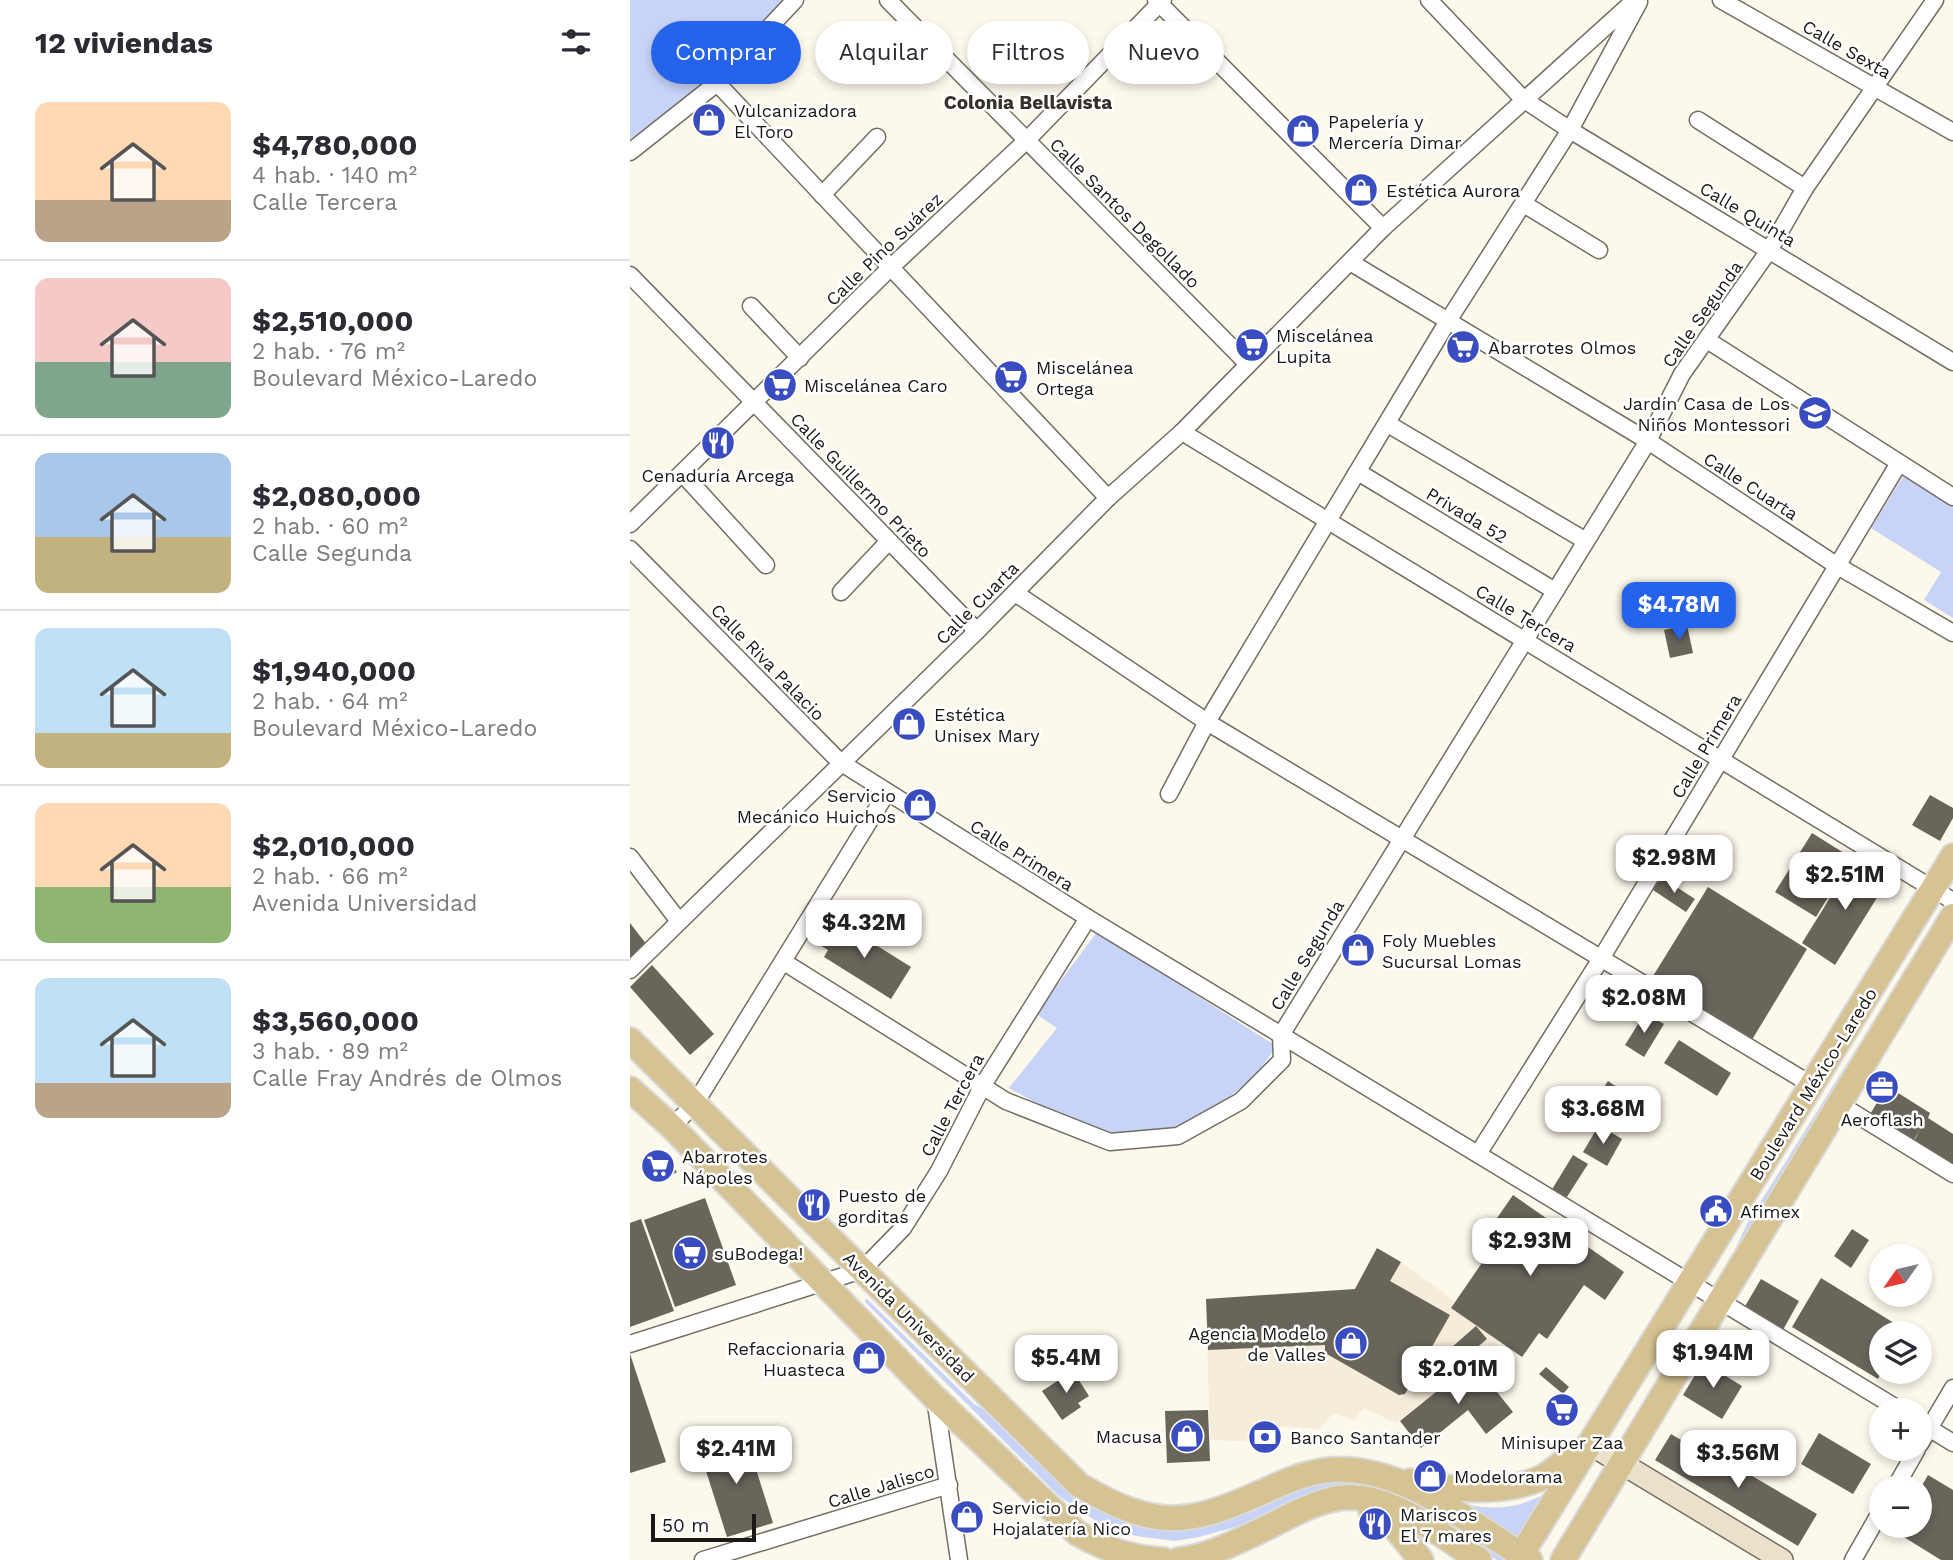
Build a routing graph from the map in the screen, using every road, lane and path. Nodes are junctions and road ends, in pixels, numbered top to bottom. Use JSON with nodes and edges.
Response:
{"nodes":[{"id":1,"x":795,"y":0,"type":"edge"},
{"id":2,"x":888,"y":0,"type":"edge"},
{"id":3,"x":1429,"y":0,"type":"edge"},
{"id":4,"x":1638,"y":0,"type":"edge"},
{"id":5,"x":1721,"y":0,"type":"edge"},
{"id":6,"x":1936,"y":0,"type":"edge"},
{"id":7,"x":1159,"y":1,"type":"edge"},
{"id":8,"x":775,"y":21,"type":"edge"},
{"id":9,"x":716,"y":84,"type":"edge"},
{"id":10,"x":718,"y":84,"type":"edge"},
{"id":11,"x":1874,"y":86,"type":"junction"},
{"id":12,"x":1523,"y":99,"type":"junction"},
{"id":13,"x":1698,"y":120,"type":"dead end"},
{"id":14,"x":1570,"y":130,"type":"junction"},
{"id":15,"x":1953,"y":132,"type":"edge"},
{"id":16,"x":877,"y":137,"type":"dead end"},
{"id":17,"x":1026,"y":141,"type":"junction"},
{"id":18,"x":630,"y":152,"type":"edge"},
{"id":19,"x":1805,"y":188,"type":"junction"},
{"id":20,"x":822,"y":195,"type":"junction"},
{"id":21,"x":1524,"y":204,"type":"junction"},
{"id":22,"x":1383,"y":228,"type":"junction"},
{"id":23,"x":1770,"y":249,"type":"junction"},
{"id":24,"x":1599,"y":250,"type":"dead end"},
{"id":25,"x":1350,"y":262,"type":"junction"},
{"id":26,"x":890,"y":268,"type":"junction"},
{"id":27,"x":630,"y":275,"type":"edge"},
{"id":28,"x":751,"y":306,"type":"dead end"},
{"id":29,"x":1448,"y":321,"type":"junction"},
{"id":30,"x":1707,"y":340,"type":"junction"},
{"id":31,"x":800,"y":358,"type":"junction"},
{"id":32,"x":1953,"y":362,"type":"edge"},
{"id":33,"x":1247,"y":363,"type":"junction"},
{"id":34,"x":755,"y":403,"type":"junction"},
{"id":35,"x":1388,"y":424,"type":"junction"},
{"id":36,"x":1182,"y":432,"type":"junction"},
{"id":37,"x":1648,"y":442,"type":"junction"},
{"id":38,"x":1899,"y":463,"type":"junction"},
{"id":39,"x":682,"y":472,"type":"junction"},
{"id":40,"x":1358,"y":472,"type":"junction"},
{"id":41,"x":1953,"y":496,"type":"edge"},
{"id":42,"x":1108,"y":498,"type":"junction"},
{"id":43,"x":1329,"y":522,"type":"junction"},
{"id":44,"x":630,"y":524,"type":"edge"},
{"id":45,"x":889,"y":541,"type":"junction"},
{"id":46,"x":1586,"y":541,"type":"junction"},
{"id":47,"x":630,"y":549,"type":"edge"},
{"id":48,"x":766,"y":565,"type":"dead end"},
{"id":49,"x":1836,"y":565,"type":"junction"},
{"id":50,"x":1555,"y":591,"type":"junction"},
{"id":51,"x":841,"y":592,"type":"dead end"},
{"id":52,"x":1015,"y":593,"type":"junction"},
{"id":53,"x":977,"y":631,"type":"junction"},
{"id":54,"x":1953,"y":633,"type":"edge"},
{"id":55,"x":1526,"y":641,"type":"junction"},
{"id":56,"x":1208,"y":722,"type":"junction"},
{"id":57,"x":1720,"y":759,"type":"junction"},
{"id":58,"x":840,"y":762,"type":"junction"},
{"id":59,"x":886,"y":793,"type":"junction"},
{"id":60,"x":1169,"y":794,"type":"dead end"},
{"id":61,"x":1401,"y":836,"type":"junction"},
{"id":62,"x":1953,"y":856,"type":"edge"},
{"id":63,"x":630,"y":857,"type":"edge"},
{"id":64,"x":1943,"y":895,"type":"edge"},
{"id":65,"x":1953,"y":916,"type":"edge"},
{"id":66,"x":1088,"y":918,"type":"junction"},
{"id":67,"x":678,"y":920,"type":"junction"},
{"id":68,"x":1602,"y":957,"type":"junction"},
{"id":69,"x":784,"y":962,"type":"junction"},
{"id":70,"x":630,"y":970,"type":"edge"},
{"id":71,"x":1281,"y":1035,"type":"junction"},
{"id":72,"x":630,"y":1040,"type":"edge"},
{"id":73,"x":983,"y":1085,"type":"junction"},
{"id":74,"x":1812,"y":1085,"type":"junction"},
{"id":75,"x":630,"y":1090,"type":"edge"},
{"id":76,"x":696,"y":1102,"type":"junction"},
{"id":77,"x":1841,"y":1105,"type":"junction"},
{"id":78,"x":672,"y":1127,"type":"junction"},
{"id":79,"x":1478,"y":1154,"type":"junction"},
{"id":80,"x":1953,"y":1174,"type":"edge"},
{"id":81,"x":862,"y":1270,"type":"junction"},
{"id":82,"x":824,"y":1282,"type":"junction"},
{"id":83,"x":1691,"y":1284,"type":"junction"},
{"id":84,"x":1719,"y":1299,"type":"junction"},
{"id":85,"x":630,"y":1344,"type":"edge"},
{"id":86,"x":1953,"y":1388,"type":"edge"},
{"id":87,"x":935,"y":1398,"type":"junction"},
{"id":88,"x":1880,"y":1398,"type":"edge"},
{"id":89,"x":1932,"y":1416,"type":"edge"},
{"id":90,"x":1932,"y":1431,"type":"edge"},
{"id":91,"x":1588,"y":1443,"type":"junction"},
{"id":92,"x":1953,"y":1443,"type":"edge"},
{"id":93,"x":1621,"y":1460,"type":"junction"},
{"id":94,"x":1375,"y":1474,"type":"junction"},
{"id":95,"x":949,"y":1485,"type":"junction"},
{"id":96,"x":1334,"y":1499,"type":"junction"},
{"id":97,"x":1869,"y":1532,"type":"edge"},
{"id":98,"x":1523,"y":1558,"type":"edge"},
{"id":99,"x":703,"y":1560,"type":"edge"},
{"id":100,"x":959,"y":1560,"type":"edge"},
{"id":101,"x":1163,"y":1560,"type":"edge"},
{"id":102,"x":1179,"y":1560,"type":"edge"},
{"id":103,"x":1421,"y":1560,"type":"edge"},
{"id":104,"x":1479,"y":1560,"type":"edge"},
{"id":105,"x":1563,"y":1560,"type":"edge"},
{"id":106,"x":1782,"y":1560,"type":"edge"},
{"id":107,"x":1853,"y":1560,"type":"edge"}],
"edges":[{"from":1,"to":8,"type":"street"},
{"from":2,"to":17,"type":"street","name":"Calle Santos Degollado"},
{"from":3,"to":12,"type":"street","name":"Calle Quinta"},
{"from":4,"to":12,"type":"street","name":"Calle Cuarta"},
{"from":4,"to":14,"type":"street"},
{"from":5,"to":11,"type":"street","name":"Calle Sexta"},
{"from":6,"to":11,"type":"street","name":"Calle Segunda"},
{"from":7,"to":17,"type":"street","name":"Calle Pino Suárez"},
{"from":7,"to":22,"type":"street"},
{"from":9,"to":18,"type":"street"},
{"from":10,"to":20,"type":"street"},
{"from":11,"to":15,"type":"street","name":"Calle Sexta"},
{"from":11,"to":19,"type":"street","name":"Calle Segunda"},
{"from":12,"to":14,"type":"street","name":"Calle Quinta"},
{"from":12,"to":22,"type":"street","name":"Calle Cuarta"},
{"from":13,"to":19,"type":"street"},
{"from":14,"to":21,"type":"street"},
{"from":14,"to":23,"type":"street","name":"Calle Quinta"},
{"from":16,"to":20,"type":"street"},
{"from":17,"to":26,"type":"street","name":"Calle Pino Suárez"},
{"from":17,"to":33,"type":"street","name":"Calle Santos Degollado"},
{"from":19,"to":23,"type":"street","name":"Calle Segunda"},
{"from":20,"to":26,"type":"street"},
{"from":21,"to":24,"type":"street"},
{"from":21,"to":29,"type":"street"},
{"from":22,"to":25,"type":"street","name":"Calle Cuarta"},
{"from":23,"to":30,"type":"street","name":"Calle Segunda"},
{"from":23,"to":32,"type":"street","name":"Calle Quinta"},
{"from":25,"to":29,"type":"street","name":"Calle Cuarta"},
{"from":25,"to":33,"type":"street","name":"Calle Cuarta"},
{"from":26,"to":31,"type":"street","name":"Calle Pino Suárez"},
{"from":26,"to":42,"type":"street"},
{"from":27,"to":34,"type":"street","name":"Calle Guillermo Prieto"},
{"from":28,"to":31,"type":"street"},
{"from":29,"to":35,"type":"street"},
{"from":29,"to":37,"type":"street","name":"Calle Cuarta"},
{"from":30,"to":37,"type":"street","name":"Calle Segunda"},
{"from":30,"to":38,"type":"street"},
{"from":31,"to":34,"type":"street","name":"Calle Pino Suárez"},
{"from":33,"to":36,"type":"street","name":"Calle Cuarta"},
{"from":34,"to":39,"type":"street","name":"Calle Pino Suárez"},
{"from":34,"to":45,"type":"street","name":"Calle Guillermo Prieto"},
{"from":35,"to":40,"type":"street"},
{"from":35,"to":46,"type":"street"},
{"from":36,"to":42,"type":"street","name":"Calle Cuarta"},
{"from":36,"to":43,"type":"street","name":"Calle Tercera"},
{"from":37,"to":46,"type":"street","name":"Calle Segunda"},
{"from":37,"to":49,"type":"street","name":"Calle Cuarta"},
{"from":38,"to":41,"type":"street"},
{"from":38,"to":49,"type":"street","name":"Calle Primera"},
{"from":39,"to":44,"type":"street","name":"Calle Pino Suárez"},
{"from":39,"to":48,"type":"street"},
{"from":40,"to":43,"type":"street"},
{"from":40,"to":50,"type":"street","name":"Privada 52"},
{"from":42,"to":52,"type":"street","name":"Calle Cuarta"},
{"from":43,"to":55,"type":"street","name":"Calle Tercera"},
{"from":43,"to":56,"type":"street"},
{"from":45,"to":51,"type":"street"},
{"from":45,"to":53,"type":"street","name":"Calle Guillermo Prieto"},
{"from":46,"to":50,"type":"street","name":"Calle Segunda"},
{"from":47,"to":58,"type":"street","name":"Calle Riva Palacio"},
{"from":49,"to":54,"type":"street","name":"Calle Cuarta"},
{"from":49,"to":57,"type":"street","name":"Calle Primera"},
{"from":50,"to":55,"type":"street","name":"Calle Segunda"},
{"from":52,"to":53,"type":"street","name":"Calle Cuarta"},
{"from":52,"to":56,"type":"street"},
{"from":53,"to":58,"type":"street","name":"Calle Cuarta"},
{"from":55,"to":57,"type":"street","name":"Calle Tercera"},
{"from":55,"to":61,"type":"street","name":"Calle Segunda"},
{"from":56,"to":60,"type":"street"},
{"from":56,"to":61,"type":"street"},
{"from":57,"to":64,"type":"street","name":"Calle Tercera"},
{"from":57,"to":68,"type":"street","name":"Calle Primera"},
{"from":58,"to":59,"type":"street","name":"Calle Riva Palacio"},
{"from":58,"to":67,"type":"street","name":"Calle Cuarta"},
{"from":59,"to":66,"type":"street","name":"Calle Primera"},
{"from":59,"to":69,"type":"street"},
{"from":61,"to":68,"type":"street"},
{"from":61,"to":71,"type":"street","name":"Calle Segunda"},
{"from":62,"to":64,"type":"main road","name":"Boulevard México-Laredo"},
{"from":63,"to":67,"type":"street"},
{"from":64,"to":74,"type":"main road","name":"Boulevard México-Laredo"},
{"from":65,"to":77,"type":"main road","name":"Boulevard México-Laredo"},
{"from":66,"to":71,"type":"street","name":"Calle Primera"},
{"from":66,"to":73,"type":"street","name":"Calle Tercera"},
{"from":67,"to":70,"type":"street","name":"Calle Cuarta"},
{"from":68,"to":74,"type":"street"},
{"from":68,"to":79,"type":"street","name":"Calle Primera"},
{"from":69,"to":73,"type":"street","name":"Calle Segunda"},
{"from":69,"to":76,"type":"street"},
{"from":71,"to":73,"type":"street","name":"Calle Segunda"},
{"from":71,"to":79,"type":"street","name":"Calle Primera"},
{"from":72,"to":76,"type":"main road","name":"Avenida Universidad"},
{"from":73,"to":81,"type":"street","name":"Calle Tercera"},
{"from":74,"to":83,"type":"main road","name":"Boulevard México-Laredo"},
{"from":75,"to":78,"type":"main road","name":"Avenida Universidad"},
{"from":76,"to":78,"type":"street"},
{"from":76,"to":81,"type":"main road","name":"Avenida Universidad"},
{"from":77,"to":80,"type":"street"},
{"from":77,"to":84,"type":"main road","name":"Boulevard México-Laredo"},
{"from":78,"to":82,"type":"main road","name":"Avenida Universidad"},
{"from":79,"to":83,"type":"street","name":"Calle Primera"},
{"from":81,"to":82,"type":"street","name":"Calle Tercera"},
{"from":81,"to":94,"type":"main road","name":"Avenida Universidad"},
{"from":82,"to":85,"type":"street","name":"Calle Tercera"},
{"from":82,"to":87,"type":"main road","name":"Avenida Universidad"},
{"from":83,"to":84,"type":"street","name":"Calle Primera"},
{"from":83,"to":91,"type":"main road","name":"Boulevard México-Laredo"},
{"from":84,"to":88,"type":"street","name":"Calle Primera"},
{"from":84,"to":93,"type":"main road","name":"Boulevard México-Laredo"},
{"from":86,"to":89,"type":"street"},
{"from":87,"to":95,"type":"street"},
{"from":87,"to":101,"type":"main road","name":"Avenida Universidad"},
{"from":90,"to":92,"type":"street"},
{"from":91,"to":93,"type":"street"},
{"from":91,"to":94,"type":"main road"},
{"from":91,"to":98,"type":"main road","name":"Boulevard México-Laredo"},
{"from":93,"to":105,"type":"main road","name":"Boulevard México-Laredo"},
{"from":93,"to":106,"type":"street"},
{"from":94,"to":98,"type":"main road","name":"Avenida Universidad"},
{"from":95,"to":99,"type":"street","name":"Calle Jalisco"},
{"from":95,"to":100,"type":"street"},
{"from":96,"to":102,"type":"main road"},
{"from":96,"to":103,"type":"main road"},
{"from":96,"to":104,"type":"main road"},
{"from":97,"to":107,"type":"street"}]}
